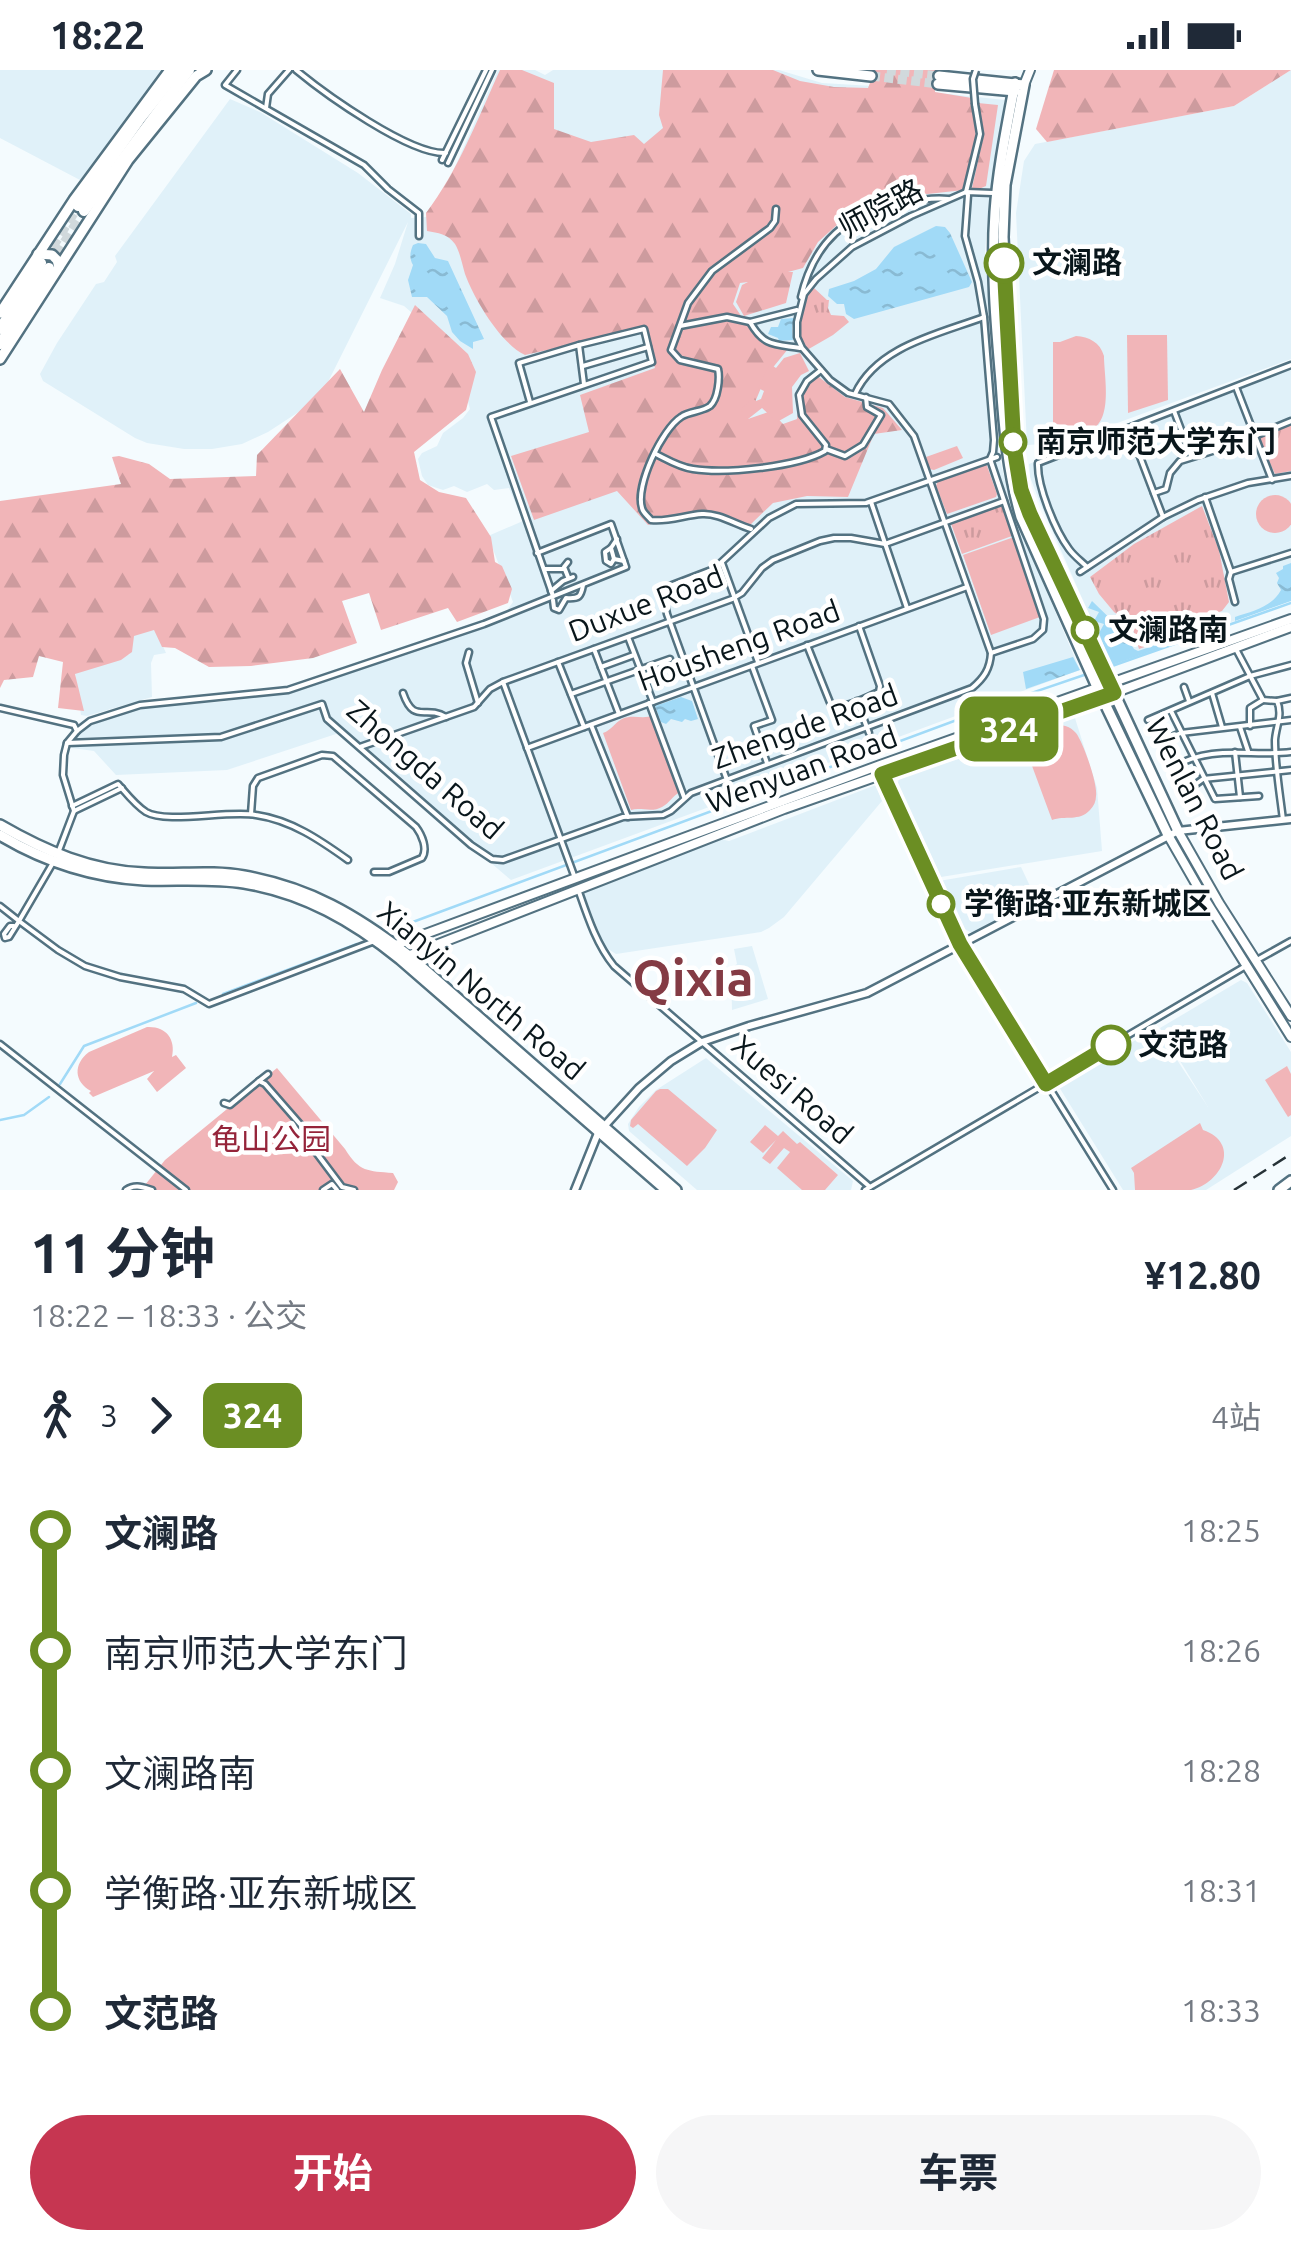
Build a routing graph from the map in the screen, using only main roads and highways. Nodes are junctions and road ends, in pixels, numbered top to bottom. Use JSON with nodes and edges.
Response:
{"nodes":[{"id":1,"x":179,"y":70,"type":"edge"},
{"id":2,"x":192,"y":70,"type":"edge"},
{"id":3,"x":206,"y":70,"type":"edge"},
{"id":4,"x":818,"y":70,"type":"edge"},
{"id":5,"x":1018,"y":70,"type":"edge"},
{"id":6,"x":1030,"y":70,"type":"edge"},
{"id":7,"x":169,"y":72,"type":"edge"},
{"id":8,"x":871,"y":76,"type":"dead end"},
{"id":9,"x":974,"y":79,"type":"edge"},
{"id":10,"x":938,"y":80,"type":"tunnel mouth"},
{"id":11,"x":1019,"y":88,"type":"junction"},
{"id":12,"x":128,"y":160,"type":"junction"},
{"id":13,"x":1000,"y":195,"type":"junction"},
{"id":14,"x":81,"y":210,"type":"junction"},
{"id":15,"x":47,"y":263,"type":"junction"},
{"id":16,"x":0,"y":313,"type":"edge"},
{"id":17,"x":0,"y":329,"type":"edge"},
{"id":18,"x":0,"y":344,"type":"edge"},
{"id":19,"x":0,"y":359,"type":"edge"},
{"id":20,"x":1291,"y":619,"type":"edge"},
{"id":21,"x":1291,"y":627,"type":"edge"},
{"id":22,"x":1107,"y":677,"type":"junction"},
{"id":23,"x":1097,"y":687,"type":"junction"},
{"id":24,"x":1114,"y":693,"type":"junction"},
{"id":25,"x":881,"y":769,"type":"junction"},
{"id":26,"x":0,"y":825,"type":"edge"},
{"id":27,"x":1173,"y":833,"type":"junction"},
{"id":28,"x":0,"y":835,"type":"edge"},
{"id":29,"x":55,"y":858,"type":"junction"},
{"id":30,"x":391,"y":947,"type":"junction"},
{"id":31,"x":404,"y":957,"type":"junction"},
{"id":32,"x":1251,"y":964,"type":"junction"},
{"id":33,"x":1291,"y":1016,"type":"edge"},
{"id":34,"x":1291,"y":1037,"type":"edge"},
{"id":35,"x":600,"y":1130,"type":"junction"},
{"id":36,"x":1291,"y":1181,"type":"edge"},
{"id":37,"x":666,"y":1190,"type":"edge"},
{"id":38,"x":676,"y":1190,"type":"edge"},
{"id":39,"x":1279,"y":1190,"type":"edge"}],
"edges":[{"from":1,"to":14,"type":"highway"},
{"from":2,"to":12,"type":"highway"},
{"from":2,"to":14,"type":"highway"},
{"from":3,"to":12,"type":"main road"},
{"from":4,"to":8,"type":"main road"},
{"from":5,"to":11,"type":"main road","name":"Wenlan Road"},
{"from":6,"to":11,"type":"main road","name":"Wenlan Road"},
{"from":7,"to":14,"type":"main road"},
{"from":9,"to":10,"type":"main road"},
{"from":9,"to":11,"type":"main road"},
{"from":11,"to":13,"type":"main road","name":"Wenlan Road"},
{"from":12,"to":14,"type":"main road"},
{"from":13,"to":22,"type":"main road","name":"Wenlan Road"},
{"from":13,"to":23,"type":"main road","name":"Wenlan Road"},
{"from":14,"to":15,"type":"main road"},
{"from":14,"to":15,"type":"main road"},
{"from":15,"to":16,"type":"main road"},
{"from":15,"to":17,"type":"highway"},
{"from":15,"to":18,"type":"highway"},
{"from":15,"to":19,"type":"main road"},
{"from":20,"to":22,"type":"main road","name":"Wenyuan Road"},
{"from":21,"to":24,"type":"main road","name":"Wenyuan Road"},
{"from":22,"to":23,"type":"main road","name":"Wenyuan Road"},
{"from":22,"to":24,"type":"main road","name":"Wenlan Road"},
{"from":23,"to":24,"type":"main road","name":"Wenyuan Road"},
{"from":23,"to":25,"type":"main road","name":"Wenyuan Road"},
{"from":23,"to":27,"type":"main road","name":"Wenlan Road"},
{"from":24,"to":27,"type":"main road","name":"Wenlan Road"},
{"from":25,"to":30,"type":"main road","name":"Wenyuan Road"},
{"from":25,"to":31,"type":"main road","name":"Wenyuan Road"},
{"from":26,"to":29,"type":"main road","name":"Xianyin North Road"},
{"from":27,"to":32,"type":"main road","name":"Wenlan Road"},
{"from":28,"to":29,"type":"main road","name":"Xianyin North Road"},
{"from":29,"to":30,"type":"main road","name":"Xianyin North Road"},
{"from":29,"to":30,"type":"main road","name":"Xianyin North Road"},
{"from":30,"to":31,"type":"main road","name":"Xianyin North Road"},
{"from":31,"to":35,"type":"main road","name":"Xianyin North Road"},
{"from":32,"to":33,"type":"main road","name":"Wenlan Road"},
{"from":32,"to":34,"type":"main road","name":"Wenlan Road"},
{"from":35,"to":37,"type":"main road","name":"Xianyin North Road"},
{"from":35,"to":38,"type":"main road","name":"Xianyin North Road"},
{"from":36,"to":39,"type":"main road"}]}
